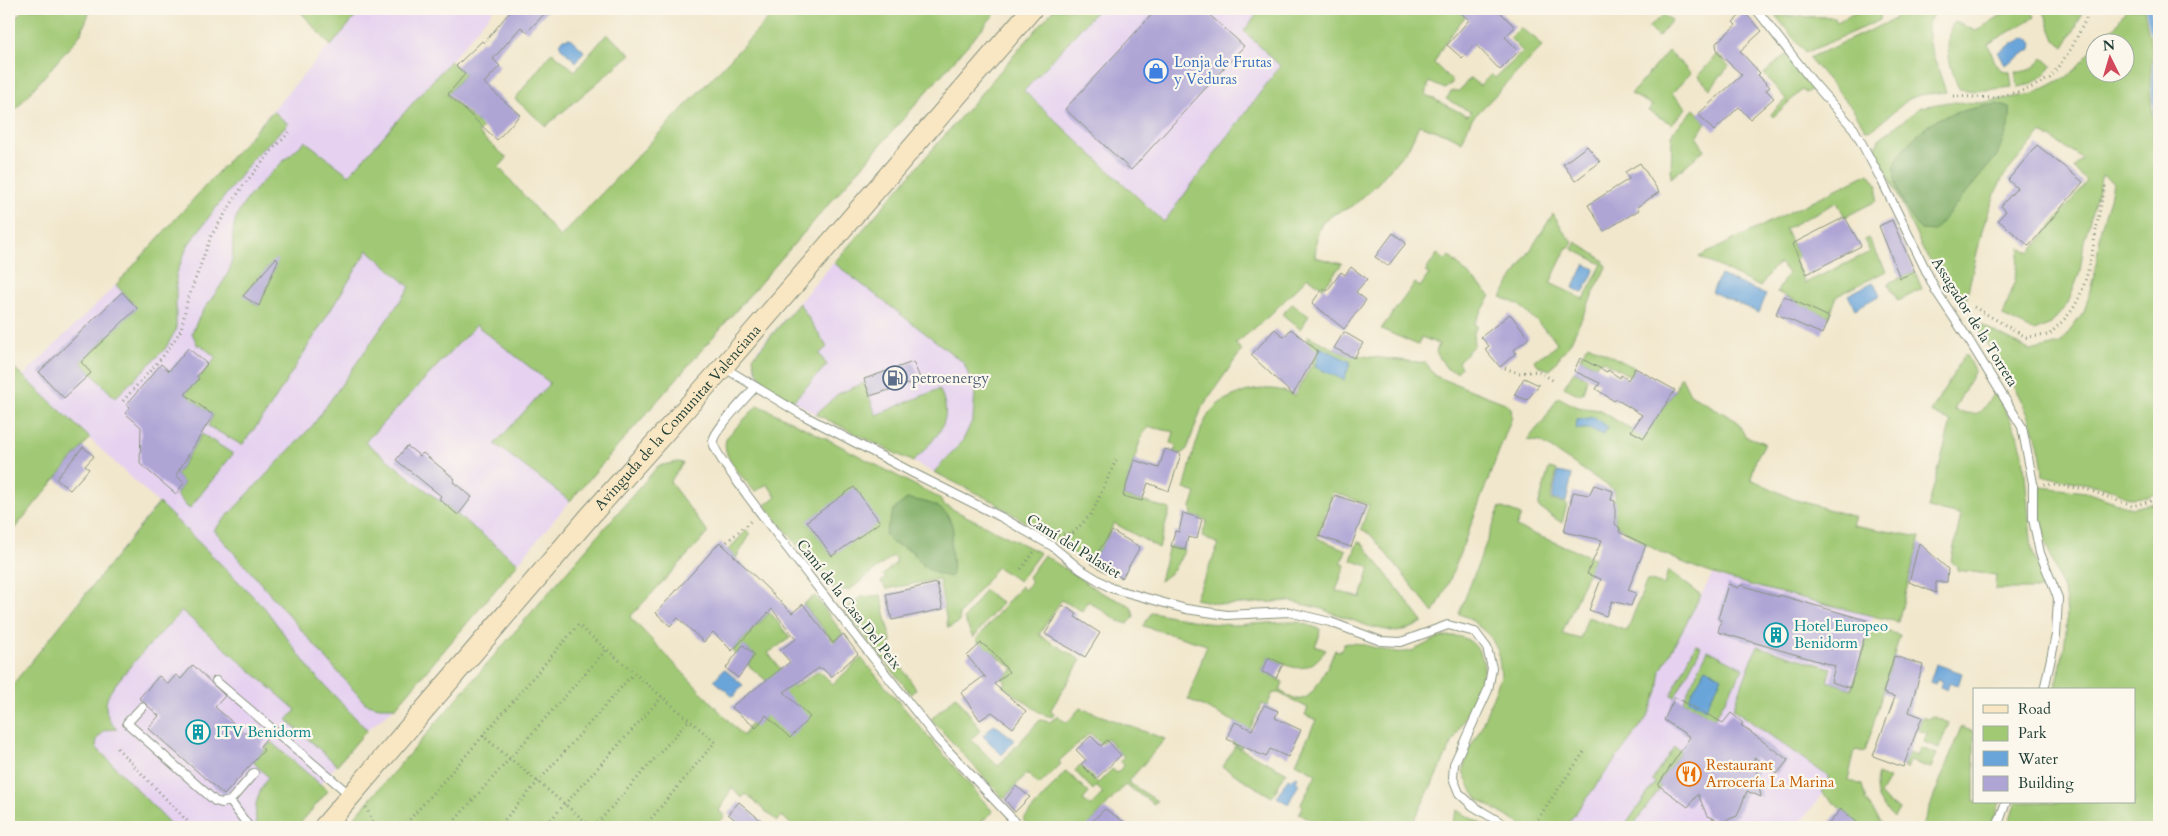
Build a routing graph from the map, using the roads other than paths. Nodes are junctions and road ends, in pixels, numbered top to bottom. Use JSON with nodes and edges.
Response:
{"nodes":[{"id":1,"x":1032,"y":9,"type":"edge"},
{"id":2,"x":1756,"y":9,"type":"edge"},
{"id":3,"x":723,"y":367,"type":"junction"},
{"id":4,"x":755,"y":387,"type":"junction"},
{"id":5,"x":216,"y":681,"type":"dead end"},
{"id":6,"x":2044,"y":688,"type":"edge"},
{"id":7,"x":142,"y":707,"type":"dead end"},
{"id":8,"x":254,"y":774,"type":"dead end"},
{"id":9,"x":351,"y":796,"type":"junction"},
{"id":10,"x":230,"y":801,"type":"junction"},
{"id":11,"x":2005,"y":804,"type":"edge"},
{"id":12,"x":249,"y":827,"type":"edge"},
{"id":13,"x":324,"y":827,"type":"edge"},
{"id":14,"x":1020,"y":827,"type":"edge"},
{"id":15,"x":1508,"y":827,"type":"edge"},
{"id":16,"x":1997,"y":827,"type":"edge"}],
"edges":[{"from":1,"to":3,"type":"main road","name":"Avinguda de la Comunitat Valenciana"},
{"from":2,"to":6,"type":"lane","name":"Assagador de la Torreta"},
{"from":3,"to":4,"type":"lane","name":"Camí del Palasiet"},
{"from":3,"to":9,"type":"main road","name":"Avinguda de la Comunitat Valenciana"},
{"from":4,"to":14,"type":"lane","name":"Camí de la Casa Del Peix"},
{"from":4,"to":15,"type":"lane","name":"Camí del Palasiet"},
{"from":5,"to":9,"type":"lane"},
{"from":7,"to":10,"type":"lane"},
{"from":8,"to":10,"type":"lane"},
{"from":9,"to":13,"type":"main road","name":"Avinguda de la Comunitat Valenciana"},
{"from":10,"to":12,"type":"lane"},
{"from":11,"to":16,"type":"lane"}]}
